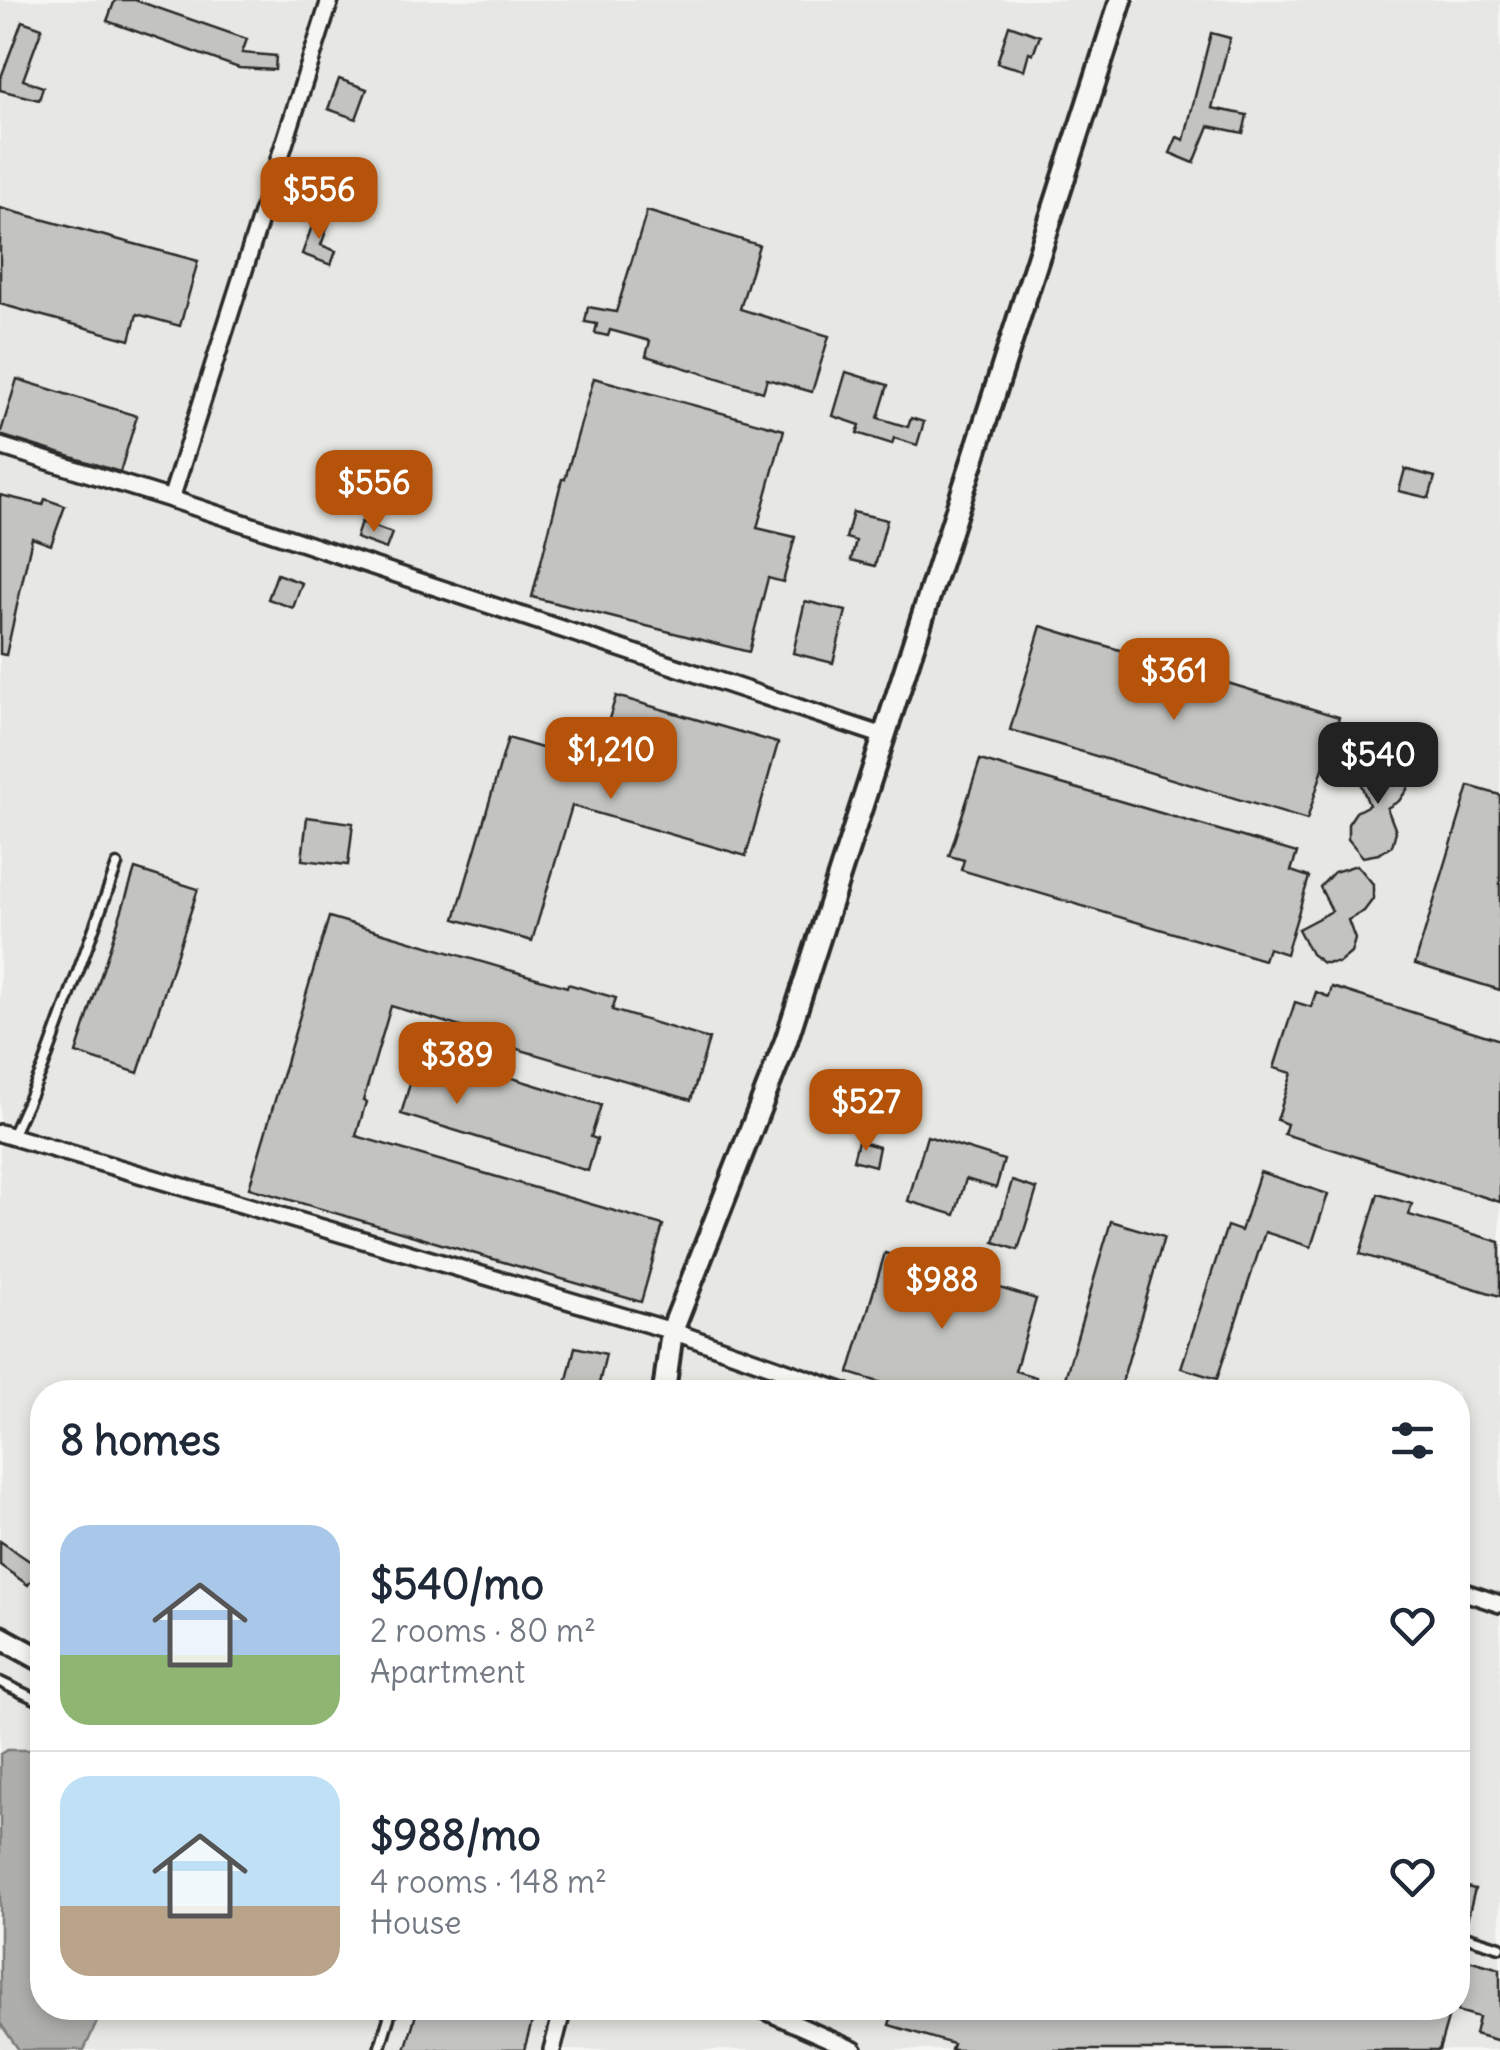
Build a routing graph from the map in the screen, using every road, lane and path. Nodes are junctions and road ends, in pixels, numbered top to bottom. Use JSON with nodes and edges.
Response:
{"nodes":[{"id":1,"x":330,"y":0,"type":"edge"},
{"id":2,"x":1121,"y":0,"type":"edge"},
{"id":3,"x":0,"y":446,"type":"edge"},
{"id":4,"x":171,"y":498,"type":"junction"},
{"id":5,"x":884,"y":736,"type":"junction"},
{"id":6,"x":117,"y":865,"type":"dead end"},
{"id":7,"x":6,"y":1134,"type":"edge"},
{"id":8,"x":672,"y":1331,"type":"junction"},
{"id":9,"x":666,"y":1380,"type":"edge"},
{"id":10,"x":811,"y":1380,"type":"edge"},
{"id":11,"x":1470,"y":1594,"type":"edge"},
{"id":12,"x":1500,"y":1604,"type":"edge"},
{"id":13,"x":0,"y":1637,"type":"edge"},
{"id":14,"x":30,"y":1653,"type":"edge"},
{"id":15,"x":0,"y":1682,"type":"edge"},
{"id":16,"x":30,"y":1696,"type":"edge"},
{"id":17,"x":1470,"y":1938,"type":"edge"},
{"id":18,"x":1500,"y":1947,"type":"edge"},
{"id":19,"x":388,"y":2020,"type":"edge"},
{"id":20,"x":560,"y":2020,"type":"edge"},
{"id":21,"x":786,"y":2020,"type":"edge"},
{"id":22,"x":378,"y":2050,"type":"edge"},
{"id":23,"x":552,"y":2050,"type":"edge"},
{"id":24,"x":854,"y":2050,"type":"edge"}],
"edges":[{"from":1,"to":4,"type":"street"},
{"from":2,"to":5,"type":"street"},
{"from":3,"to":4,"type":"street"},
{"from":4,"to":5,"type":"street"},
{"from":5,"to":8,"type":"street"},
{"from":6,"to":7,"type":"lane"},
{"from":7,"to":8,"type":"street"},
{"from":8,"to":9,"type":"street"},
{"from":8,"to":10,"type":"street"},
{"from":11,"to":12,"type":"street"},
{"from":13,"to":14,"type":"street"},
{"from":15,"to":16,"type":"lane"},
{"from":17,"to":18,"type":"lane"},
{"from":19,"to":22,"type":"lane"},
{"from":20,"to":23,"type":"street"},
{"from":21,"to":24,"type":"street"}]}
